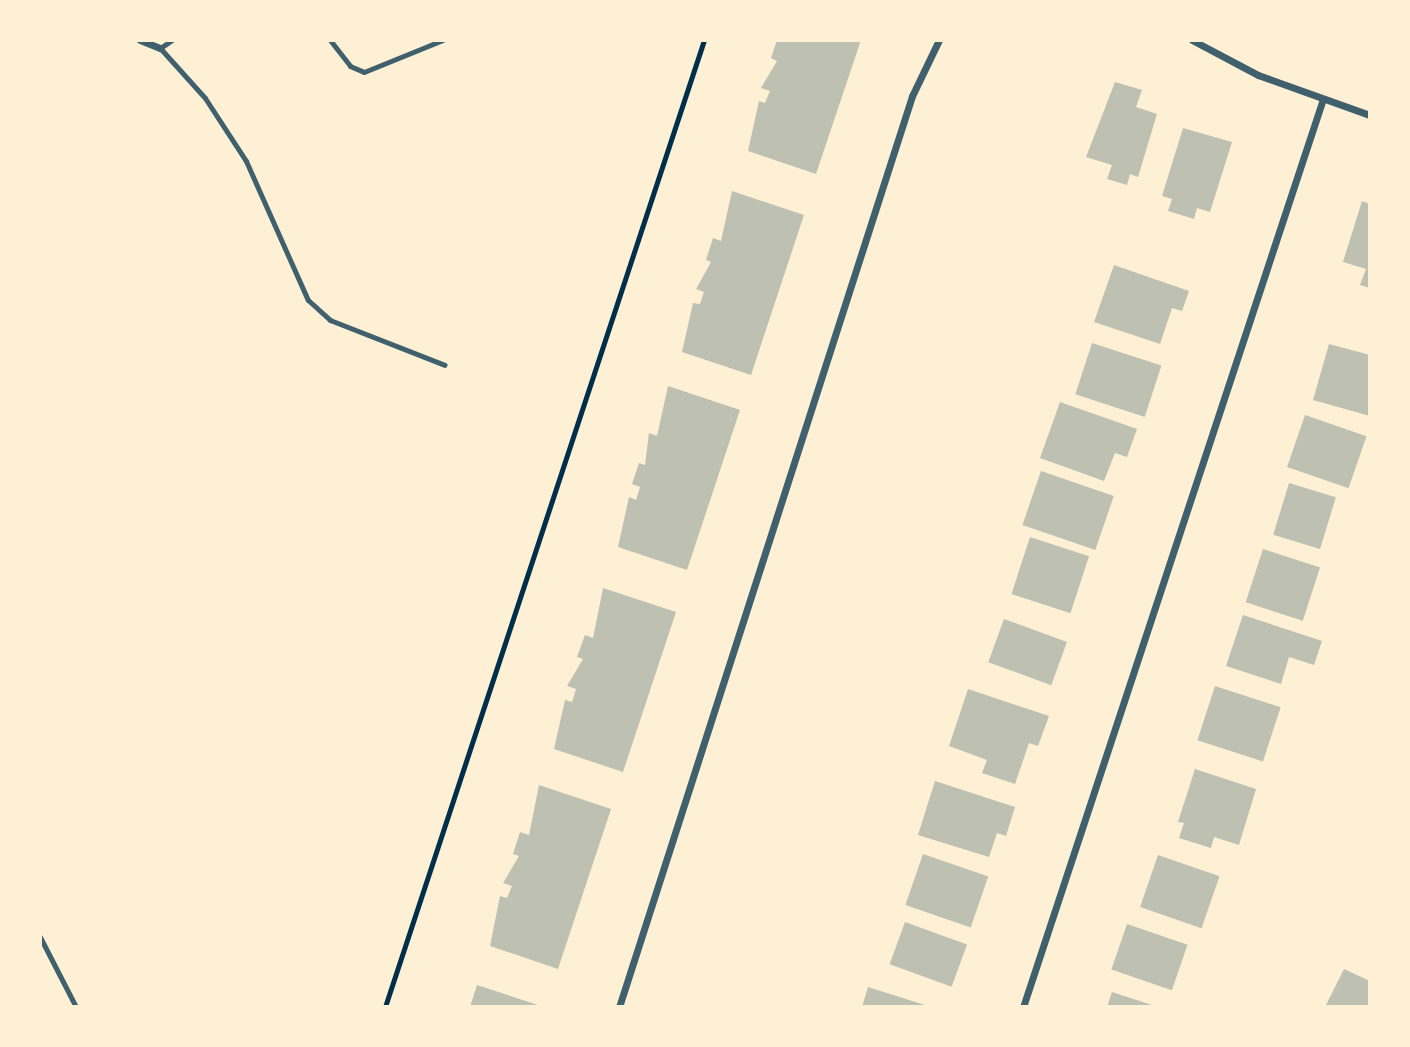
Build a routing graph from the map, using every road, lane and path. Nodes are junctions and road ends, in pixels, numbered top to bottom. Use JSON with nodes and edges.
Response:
{"nodes":[{"id":1,"x":140,"y":40,"type":"edge"},
{"id":2,"x":173,"y":40,"type":"edge"},
{"id":3,"x":330,"y":40,"type":"edge"},
{"id":4,"x":443,"y":40,"type":"edge"},
{"id":5,"x":704,"y":40,"type":"edge"},
{"id":6,"x":939,"y":40,"type":"edge"},
{"id":7,"x":1192,"y":40,"type":"edge"},
{"id":8,"x":160,"y":47,"type":"junction"},
{"id":9,"x":1323,"y":99,"type":"junction"},
{"id":10,"x":1370,"y":114,"type":"edge"},
{"id":11,"x":445,"y":365,"type":"dead end"},
{"id":12,"x":40,"y":937,"type":"edge"},
{"id":13,"x":76,"y":1007,"type":"edge"},
{"id":14,"x":384,"y":1007,"type":"edge"},
{"id":15,"x":619,"y":1007,"type":"edge"},
{"id":16,"x":1023,"y":1007,"type":"edge"}],
"edges":[{"from":1,"to":8,"type":"street"},
{"from":2,"to":8,"type":"lane"},
{"from":3,"to":4,"type":"lane"},
{"from":5,"to":14,"type":"path"},
{"from":6,"to":15,"type":"street"},
{"from":7,"to":9,"type":"street"},
{"from":8,"to":11,"type":"lane"},
{"from":9,"to":10,"type":"street"},
{"from":9,"to":16,"type":"street"},
{"from":12,"to":13,"type":"lane"}]}
